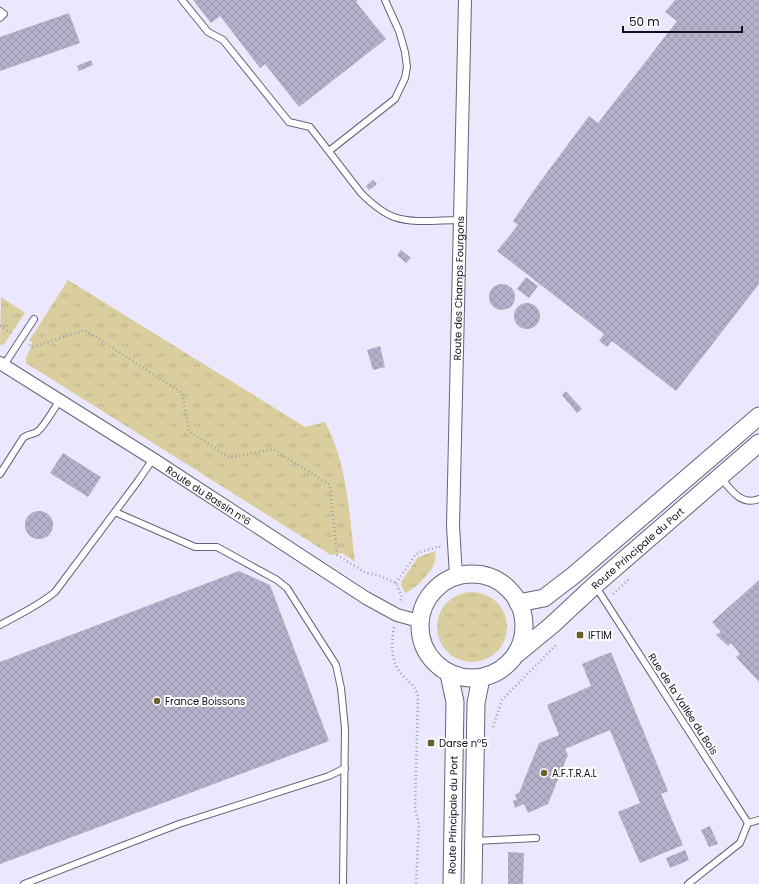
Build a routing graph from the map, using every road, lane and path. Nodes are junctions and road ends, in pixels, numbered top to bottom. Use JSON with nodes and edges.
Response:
{"nodes":[{"id":1,"x":182,"y":0,"type":"edge"},
{"id":2,"x":385,"y":0,"type":"edge"},
{"id":3,"x":465,"y":0,"type":"edge"},
{"id":4,"x":0,"y":11,"type":"edge"},
{"id":5,"x":0,"y":18,"type":"edge"},
{"id":6,"x":329,"y":152,"type":"junction"},
{"id":7,"x":460,"y":220,"type":"junction"},
{"id":8,"x":34,"y":319,"type":"dead end"},
{"id":9,"x":0,"y":326,"type":"edge"},
{"id":10,"x":21,"y":339,"type":"junction"},
{"id":11,"x":2,"y":364,"type":"edge"},
{"id":12,"x":60,"y":400,"type":"junction"},
{"id":13,"x":759,"y":416,"type":"edge"},
{"id":14,"x":759,"y":443,"type":"edge"},
{"id":15,"x":153,"y":459,"type":"junction"},
{"id":16,"x":0,"y":474,"type":"edge"},
{"id":17,"x":720,"y":477,"type":"junction"},
{"id":18,"x":759,"y":499,"type":"edge"},
{"id":19,"x":753,"y":501,"type":"junction"},
{"id":20,"x":759,"y":504,"type":"edge"},
{"id":21,"x":115,"y":512,"type":"junction"},
{"id":22,"x":455,"y":555,"type":"junction"},
{"id":23,"x":635,"y":574,"type":"dead end"},
{"id":24,"x":456,"y":576,"type":"junction"},
{"id":25,"x":396,"y":583,"type":"junction"},
{"id":26,"x":595,"y":585,"type":"junction"},
{"id":27,"x":402,"y":597,"type":"dead end"},
{"id":28,"x":605,"y":601,"type":"junction"},
{"id":29,"x":518,"y":602,"type":"junction"},
{"id":30,"x":420,"y":621,"type":"junction"},
{"id":31,"x":0,"y":625,"type":"edge"},
{"id":32,"x":394,"y":628,"type":"dead end"},
{"id":33,"x":558,"y":642,"type":"dead end"},
{"id":34,"x":516,"y":654,"type":"junction"},
{"id":35,"x":449,"y":674,"type":"junction"},
{"id":36,"x":481,"y":678,"type":"junction"},
{"id":37,"x":493,"y":727,"type":"dead end"},
{"id":38,"x":345,"y":768,"type":"junction"},
{"id":39,"x":759,"y":820,"type":"edge"},
{"id":40,"x":748,"y":823,"type":"junction"},
{"id":41,"x":536,"y":838,"type":"dead end"},
{"id":42,"x":474,"y":841,"type":"junction"},
{"id":43,"x":24,"y":884,"type":"edge"},
{"id":44,"x":343,"y":884,"type":"edge"},
{"id":45,"x":416,"y":884,"type":"edge"},
{"id":46,"x":452,"y":884,"type":"edge"},
{"id":47,"x":473,"y":884,"type":"edge"},
{"id":48,"x":688,"y":884,"type":"edge"}],
"edges":[{"from":1,"to":6,"type":"lane"},
{"from":2,"to":6,"type":"lane"},
{"from":3,"to":7,"type":"street","name":"Route des Champs Fourgons"},
{"from":4,"to":5,"type":"lane"},
{"from":6,"to":7,"type":"lane"},
{"from":7,"to":22,"type":"street","name":"Route des Champs Fourgons"},
{"from":8,"to":10,"type":"lane"},
{"from":9,"to":10,"type":"path"},
{"from":10,"to":11,"type":"lane"},
{"from":10,"to":25,"type":"path"},
{"from":11,"to":12,"type":"street","name":"Route du Bassin n°6"},
{"from":12,"to":15,"type":"street","name":"Route du Bassin n°6"},
{"from":12,"to":16,"type":"lane"},
{"from":13,"to":29,"type":"main road","name":"Route Principale du Port"},
{"from":14,"to":17,"type":"main road","name":"Route Principale du Port"},
{"from":15,"to":21,"type":"lane"},
{"from":15,"to":30,"type":"street","name":"Route du Bassin n°6"},
{"from":17,"to":19,"type":"lane"},
{"from":17,"to":26,"type":"main road","name":"Route Principale du Port"},
{"from":18,"to":19,"type":"lane"},
{"from":19,"to":20,"type":"lane"},
{"from":21,"to":31,"type":"lane"},
{"from":21,"to":38,"type":"lane"},
{"from":22,"to":24,"type":"street","name":"Route des Champs Fourgons"},
{"from":22,"to":25,"type":"path"},
{"from":23,"to":28,"type":"path"},
{"from":24,"to":29,"type":"main road"},
{"from":24,"to":30,"type":"main road"},
{"from":25,"to":27,"type":"path"},
{"from":26,"to":28,"type":"lane","name":"Rue de la Vallée du Bois"},
{"from":26,"to":34,"type":"main road","name":"Route Principale du Port"},
{"from":28,"to":40,"type":"lane","name":"Rue de la Vallée du Bois"},
{"from":29,"to":34,"type":"main road"},
{"from":30,"to":35,"type":"main road"},
{"from":32,"to":45,"type":"path"},
{"from":33,"to":37,"type":"path"},
{"from":34,"to":36,"type":"main road"},
{"from":35,"to":36,"type":"main road"},
{"from":35,"to":46,"type":"main road","name":"Route Principale du Port"},
{"from":36,"to":42,"type":"main road","name":"Route Principale du Port"},
{"from":38,"to":43,"type":"lane"},
{"from":38,"to":44,"type":"lane"},
{"from":39,"to":40,"type":"lane"},
{"from":40,"to":48,"type":"lane"},
{"from":41,"to":42,"type":"lane"},
{"from":42,"to":47,"type":"main road","name":"Route Principale du Port"}]}
